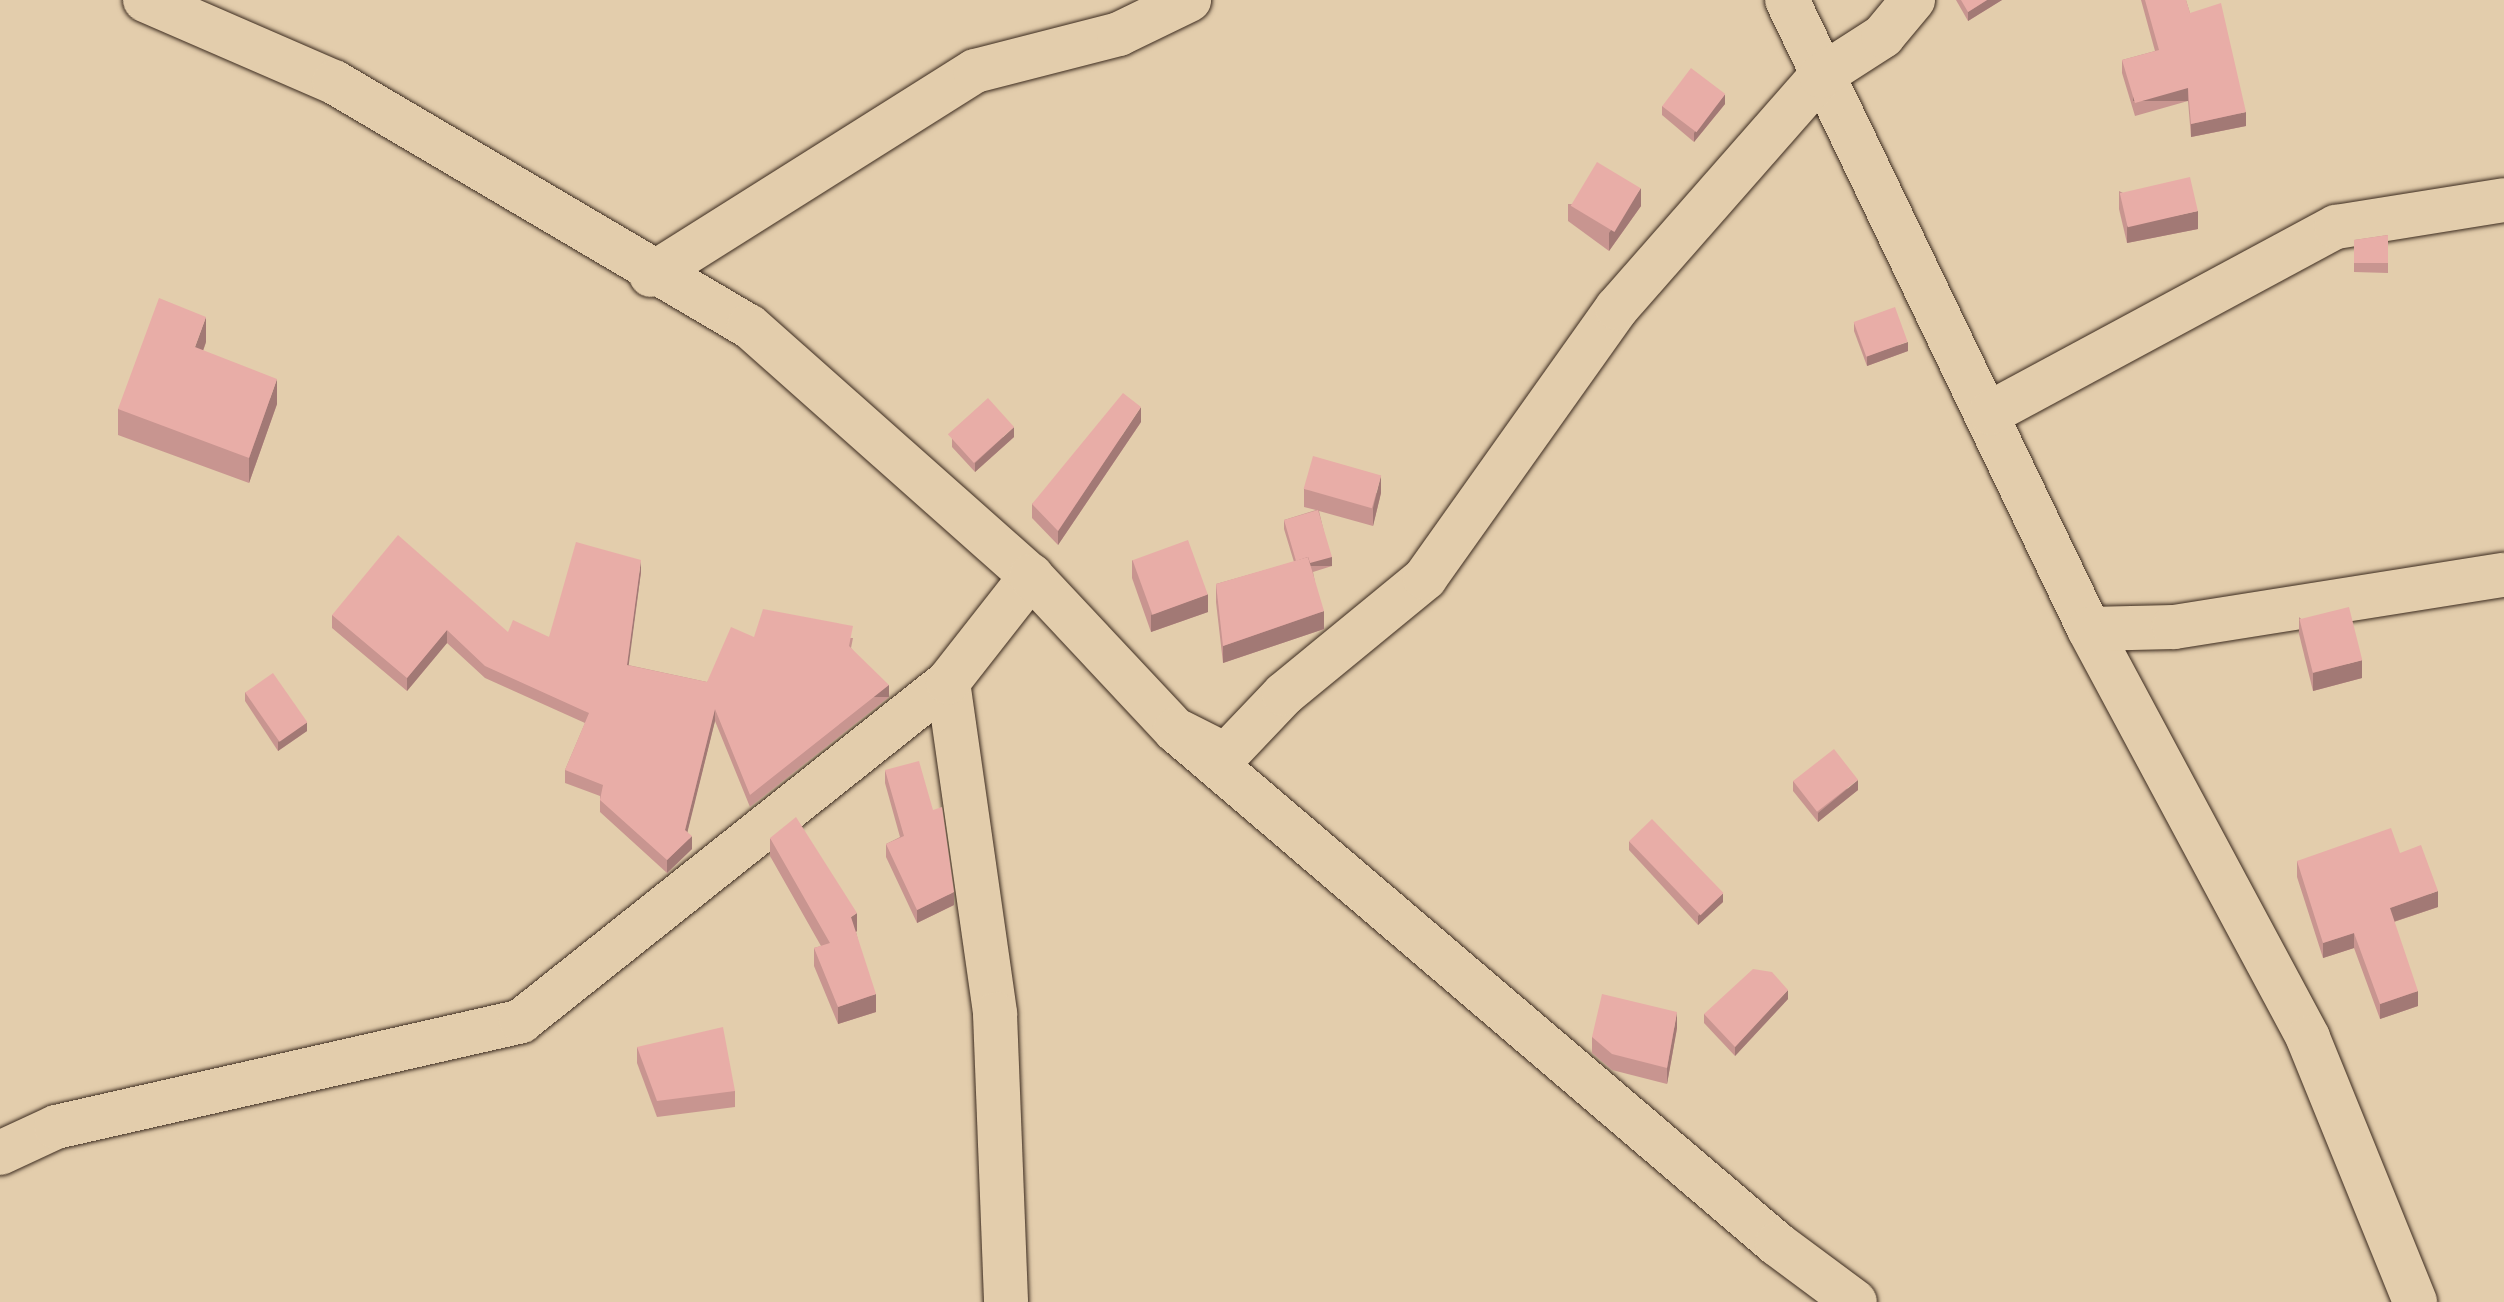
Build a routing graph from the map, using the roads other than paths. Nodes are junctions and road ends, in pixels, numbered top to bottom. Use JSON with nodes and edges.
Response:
{"nodes":[{"id":1,"x":145,"y":0,"type":"edge"},
{"id":2,"x":1189,"y":0,"type":"edge"},
{"id":3,"x":1787,"y":0,"type":"edge"},
{"id":4,"x":1913,"y":0,"type":"edge"},
{"id":5,"x":1821,"y":76,"type":"junction"},
{"id":6,"x":2504,"y":200,"type":"edge"},
{"id":7,"x":651,"y":275,"type":"junction"},
{"id":8,"x":1990,"y":413,"type":"junction"},
{"id":9,"x":2504,"y":575,"type":"edge"},
{"id":10,"x":1031,"y":576,"type":"junction"},
{"id":11,"x":2089,"y":629,"type":"junction"},
{"id":12,"x":948,"y":682,"type":"junction"},
{"id":13,"x":1175,"y":730,"type":"junction"},
{"id":14,"x":0,"y":1153,"type":"edge"},
{"id":15,"x":1006,"y":1302,"type":"edge"},
{"id":16,"x":1855,"y":1302,"type":"edge"},
{"id":17,"x":2415,"y":1302,"type":"edge"}],
"edges":[{"from":1,"to":7,"type":"street"},
{"from":2,"to":7,"type":"street"},
{"from":3,"to":5,"type":"street"},
{"from":4,"to":5,"type":"street"},
{"from":5,"to":8,"type":"street"},
{"from":5,"to":13,"type":"street"},
{"from":6,"to":8,"type":"street"},
{"from":7,"to":10,"type":"street"},
{"from":8,"to":11,"type":"street"},
{"from":9,"to":11,"type":"street"},
{"from":10,"to":12,"type":"street"},
{"from":10,"to":13,"type":"street"},
{"from":11,"to":17,"type":"street"},
{"from":12,"to":14,"type":"street"},
{"from":12,"to":15,"type":"street"},
{"from":13,"to":16,"type":"street"}]}
